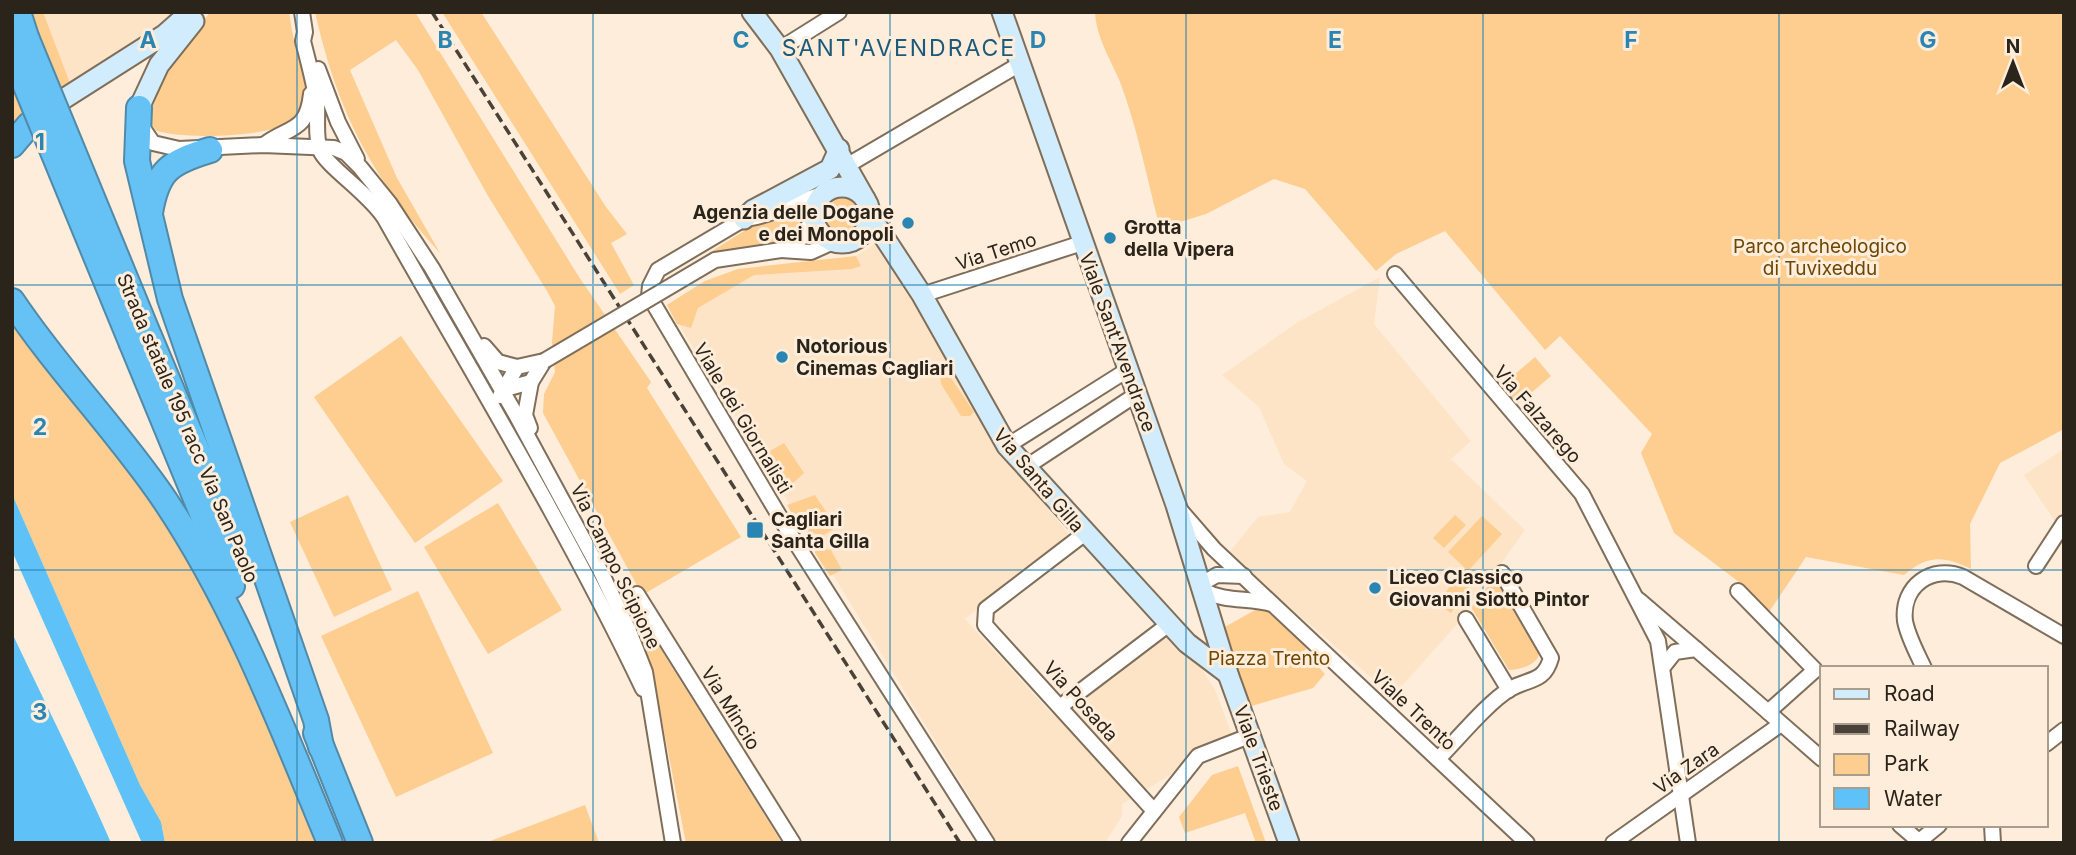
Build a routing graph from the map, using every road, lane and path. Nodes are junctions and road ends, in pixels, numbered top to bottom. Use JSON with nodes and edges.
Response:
{"nodes":[{"id":1,"x":18,"y":12,"type":"edge"},
{"id":2,"x":302,"y":12,"type":"edge"},
{"id":3,"x":752,"y":12,"type":"edge"},
{"id":4,"x":839,"y":12,"type":"edge"},
{"id":5,"x":1002,"y":12,"type":"edge"},
{"id":6,"x":192,"y":14,"type":"edge"},
{"id":7,"x":305,"y":32,"type":"junction"},
{"id":8,"x":780,"y":49,"type":"junction"},
{"id":9,"x":12,"y":52,"type":"edge"},
{"id":10,"x":1020,"y":64,"type":"junction"},
{"id":11,"x":312,"y":79,"type":"junction"},
{"id":12,"x":330,"y":102,"type":"junction"},
{"id":13,"x":139,"y":108,"type":"junction"},
{"id":14,"x":21,"y":130,"type":"edge"},
{"id":15,"x":12,"y":145,"type":"edge"},
{"id":16,"x":264,"y":145,"type":"junction"},
{"id":17,"x":210,"y":150,"type":"junction"},
{"id":18,"x":320,"y":150,"type":"junction"},
{"id":19,"x":844,"y":157,"type":"junction"},
{"id":20,"x":360,"y":167,"type":"junction"},
{"id":21,"x":830,"y":190,"type":"junction"},
{"id":22,"x":868,"y":208,"type":"junction"},
{"id":23,"x":813,"y":216,"type":"junction"},
{"id":24,"x":149,"y":217,"type":"junction"},
{"id":25,"x":744,"y":219,"type":"junction"},
{"id":26,"x":832,"y":242,"type":"junction"},
{"id":27,"x":1082,"y":243,"type":"junction"},
{"id":28,"x":781,"y":250,"type":"junction"},
{"id":29,"x":432,"y":268,"type":"junction"},
{"id":30,"x":1395,"y":274,"type":"dead end"},
{"id":31,"x":922,"y":296,"type":"junction"},
{"id":32,"x":12,"y":301,"type":"edge"},
{"id":33,"x":141,"y":340,"type":"junction"},
{"id":34,"x":454,"y":340,"type":"junction"},
{"id":35,"x":544,"y":360,"type":"junction"},
{"id":36,"x":517,"y":367,"type":"junction"},
{"id":37,"x":1129,"y":369,"type":"junction"},
{"id":38,"x":531,"y":382,"type":"junction"},
{"id":39,"x":502,"y":390,"type":"junction"},
{"id":40,"x":1137,"y":394,"type":"junction"},
{"id":41,"x":1007,"y":446,"type":"junction"},
{"id":42,"x":535,"y":450,"type":"junction"},
{"id":43,"x":526,"y":465,"type":"junction"},
{"id":44,"x":1026,"y":467,"type":"junction"},
{"id":45,"x":1176,"y":505,"type":"junction"},
{"id":46,"x":2064,"y":523,"type":"edge"},
{"id":47,"x":1084,"y":534,"type":"junction"},
{"id":48,"x":2036,"y":566,"type":"dead end"},
{"id":49,"x":1502,"y":573,"type":"dead end"},
{"id":50,"x":1244,"y":576,"type":"junction"},
{"id":51,"x":1206,"y":590,"type":"junction"},
{"id":52,"x":1738,"y":591,"type":"dead end"},
{"id":53,"x":1630,"y":592,"type":"junction"},
{"id":54,"x":637,"y":594,"type":"dead end"},
{"id":55,"x":1275,"y":605,"type":"junction"},
{"id":56,"x":1212,"y":619,"type":"junction"},
{"id":57,"x":1466,"y":619,"type":"dead end"},
{"id":58,"x":1169,"y":624,"type":"junction"},
{"id":59,"x":2064,"y":636,"type":"edge"},
{"id":60,"x":1187,"y":643,"type":"junction"},
{"id":61,"x":1696,"y":649,"type":"junction"},
{"id":62,"x":1923,"y":666,"type":"edge"},
{"id":63,"x":1663,"y":667,"type":"junction"},
{"id":64,"x":1228,"y":674,"type":"junction"},
{"id":65,"x":1509,"y":690,"type":"junction"},
{"id":66,"x":650,"y":704,"type":"junction"},
{"id":67,"x":1061,"y":706,"type":"junction"},
{"id":68,"x":1768,"y":712,"type":"junction"},
{"id":69,"x":1781,"y":724,"type":"junction"},
{"id":70,"x":2064,"y":730,"type":"edge"},
{"id":71,"x":1249,"y":736,"type":"junction"},
{"id":72,"x":2048,"y":742,"type":"edge"},
{"id":73,"x":321,"y":747,"type":"junction"},
{"id":74,"x":1820,"y":757,"type":"edge"},
{"id":75,"x":1438,"y":759,"type":"junction"},
{"id":76,"x":1682,"y":795,"type":"junction"},
{"id":77,"x":1154,"y":811,"type":"junction"},
{"id":78,"x":1902,"y":827,"type":"edge"},
{"id":79,"x":1937,"y":827,"type":"edge"},
{"id":80,"x":1919,"y":842,"type":"edge"},
{"id":81,"x":330,"y":843,"type":"edge"},
{"id":82,"x":340,"y":843,"type":"edge"},
{"id":83,"x":360,"y":843,"type":"edge"},
{"id":84,"x":673,"y":843,"type":"edge"},
{"id":85,"x":793,"y":843,"type":"edge"},
{"id":86,"x":987,"y":843,"type":"edge"},
{"id":87,"x":1129,"y":843,"type":"edge"},
{"id":88,"x":1289,"y":843,"type":"edge"},
{"id":89,"x":1527,"y":843,"type":"edge"},
{"id":90,"x":1613,"y":843,"type":"edge"},
{"id":91,"x":1688,"y":843,"type":"edge"}],
"edges":[{"from":1,"to":33,"type":"highway","name":"Strada statale 195 racc Via San Paolo","bridge":true},
{"from":2,"to":7,"type":"street"},
{"from":3,"to":8,"type":"main road","name":"Via Santa Gilla"},
{"from":4,"to":8,"type":"street"},
{"from":5,"to":10,"type":"main road","name":"Viale Sant'Avendrace"},
{"from":6,"to":13,"type":"main road"},
{"from":6,"to":14,"type":"main road"},
{"from":7,"to":11,"type":"street"},
{"from":7,"to":12,"type":"street"},
{"from":8,"to":19,"type":"main road","name":"Via Santa Gilla"},
{"from":9,"to":33,"type":"highway","name":"Strada statale 195 racc Via San Paolo","bridge":true},
{"from":10,"to":19,"type":"street"},
{"from":10,"to":27,"type":"main road","name":"Viale Sant'Avendrace"},
{"from":11,"to":16,"type":"street"},
{"from":11,"to":18,"type":"street"},
{"from":12,"to":18,"type":"street"},
{"from":12,"to":20,"type":"street"},
{"from":13,"to":17,"type":"street"},
{"from":13,"to":24,"type":"highway"},
{"from":14,"to":15,"type":"highway"},
{"from":16,"to":17,"type":"street"},
{"from":16,"to":18,"type":"street"},
{"from":17,"to":24,"type":"highway"},
{"from":18,"to":20,"type":"street","name":"Via Campo Scipione"},
{"from":18,"to":34,"type":"street","name":"Via Campo Scipione"},
{"from":19,"to":21,"type":"main road"},
{"from":19,"to":22,"type":"main road","name":"Via Santa Gilla"},
{"from":19,"to":25,"type":"main road"},
{"from":20,"to":29,"type":"street","name":"Via Campo Scipione"},
{"from":21,"to":22,"type":"main road"},
{"from":21,"to":23,"type":"main road"},
{"from":21,"to":25,"type":"street","name":"Viale dei Giornalisti"},
{"from":22,"to":26,"type":"main road"},
{"from":22,"to":31,"type":"main road","name":"Via Santa Gilla"},
{"from":23,"to":26,"type":"main road"},
{"from":23,"to":28,"type":"street"},
{"from":24,"to":73,"type":"highway"},
{"from":25,"to":86,"type":"street","name":"Viale dei Giornalisti"},
{"from":26,"to":28,"type":"street"},
{"from":27,"to":31,"type":"street","name":"Via Temo"},
{"from":27,"to":37,"type":"main road","name":"Viale Sant'Avendrace"},
{"from":28,"to":35,"type":"street","bridge":true},
{"from":29,"to":36,"type":"street","name":"Via Campo Scipione"},
{"from":29,"to":39,"type":"street","name":"Via Campo Scipione"},
{"from":30,"to":53,"type":"street","name":"Via Falzarego"},
{"from":31,"to":41,"type":"main road","name":"Via Santa Gilla"},
{"from":32,"to":81,"type":"highway"},
{"from":33,"to":73,"type":"highway","name":"Strada statale 195 racc Via San Paolo"},
{"from":33,"to":82,"type":"highway","name":"Strada statale 195 racc Via San Paolo"},
{"from":34,"to":39,"type":"street","name":"Via Campo Scipione"},
{"from":34,"to":43,"type":"street","name":"Via Campo Scipione"},
{"from":35,"to":36,"type":"street"},
{"from":35,"to":38,"type":"street"},
{"from":36,"to":39,"type":"street"},
{"from":37,"to":40,"type":"main road","name":"Viale Sant'Avendrace"},
{"from":37,"to":41,"type":"street"},
{"from":38,"to":39,"type":"street"},
{"from":38,"to":42,"type":"street","name":"Via Campo Scipione"},
{"from":39,"to":42,"type":"street","name":"Via Campo Scipione"},
{"from":39,"to":43,"type":"street","name":"Via Campo Scipione"},
{"from":40,"to":44,"type":"street"},
{"from":40,"to":45,"type":"main road","name":"Viale Sant'Avendrace"},
{"from":41,"to":44,"type":"main road","name":"Via Santa Gilla"},
{"from":42,"to":66,"type":"street","name":"Via Campo Scipione"},
{"from":43,"to":66,"type":"street","name":"Via Campo Scipione"},
{"from":44,"to":47,"type":"main road","name":"Via Santa Gilla"},
{"from":45,"to":50,"type":"street","name":"Viale Trento"},
{"from":45,"to":51,"type":"main road","name":"Viale Sant'Avendrace"},
{"from":46,"to":48,"type":"street"},
{"from":47,"to":58,"type":"main road","name":"Via Santa Gilla"},
{"from":47,"to":67,"type":"street","name":"Via Posada"},
{"from":49,"to":65,"type":"street"},
{"from":50,"to":51,"type":"street"},
{"from":50,"to":51,"type":"street"},
{"from":50,"to":55,"type":"street","name":"Viale Trento"},
{"from":51,"to":55,"type":"street"},
{"from":51,"to":56,"type":"main road","name":"Viale Sant'Avendrace"},
{"from":52,"to":68,"type":"street"},
{"from":53,"to":61,"type":"street","name":"Via Falzarego"},
{"from":53,"to":63,"type":"street","name":"Via Falzarego"},
{"from":54,"to":85,"type":"street","name":"Via Mincio"},
{"from":55,"to":75,"type":"street","name":"Viale Trento"},
{"from":56,"to":60,"type":"main road"},
{"from":56,"to":64,"type":"main road","name":"Viale Sant'Avendrace"},
{"from":57,"to":65,"type":"street"},
{"from":58,"to":60,"type":"main road","name":"Via Santa Gilla"},
{"from":58,"to":67,"type":"street"},
{"from":59,"to":62,"type":"street"},
{"from":60,"to":64,"type":"main road","name":"Via Santa Gilla"},
{"from":61,"to":63,"type":"street"},
{"from":61,"to":68,"type":"street","name":"Via Falzarego"},
{"from":63,"to":76,"type":"street","name":"Via Falzarego"},
{"from":64,"to":71,"type":"main road","name":"Viale Trieste"},
{"from":65,"to":75,"type":"street"},
{"from":66,"to":84,"type":"street","name":"Via Campo Scipione"},
{"from":67,"to":77,"type":"street","name":"Via Posada"},
{"from":68,"to":69,"type":"street","name":"Via Falzarego"},
{"from":69,"to":74,"type":"street","name":"Via Falzarego"},
{"from":69,"to":76,"type":"street","name":"Via Zara"},
{"from":70,"to":72,"type":"street"},
{"from":71,"to":77,"type":"street"},
{"from":71,"to":88,"type":"main road","name":"Viale Trieste"},
{"from":73,"to":83,"type":"highway","name":"Strada statale 195 racc Via San Paolo"},
{"from":75,"to":89,"type":"street","name":"Viale Trento"},
{"from":76,"to":90,"type":"street","name":"Via Zara"},
{"from":76,"to":91,"type":"street","name":"Via Falzarego"},
{"from":77,"to":87,"type":"street"},
{"from":78,"to":80,"type":"street"},
{"from":79,"to":80,"type":"street"}]}
